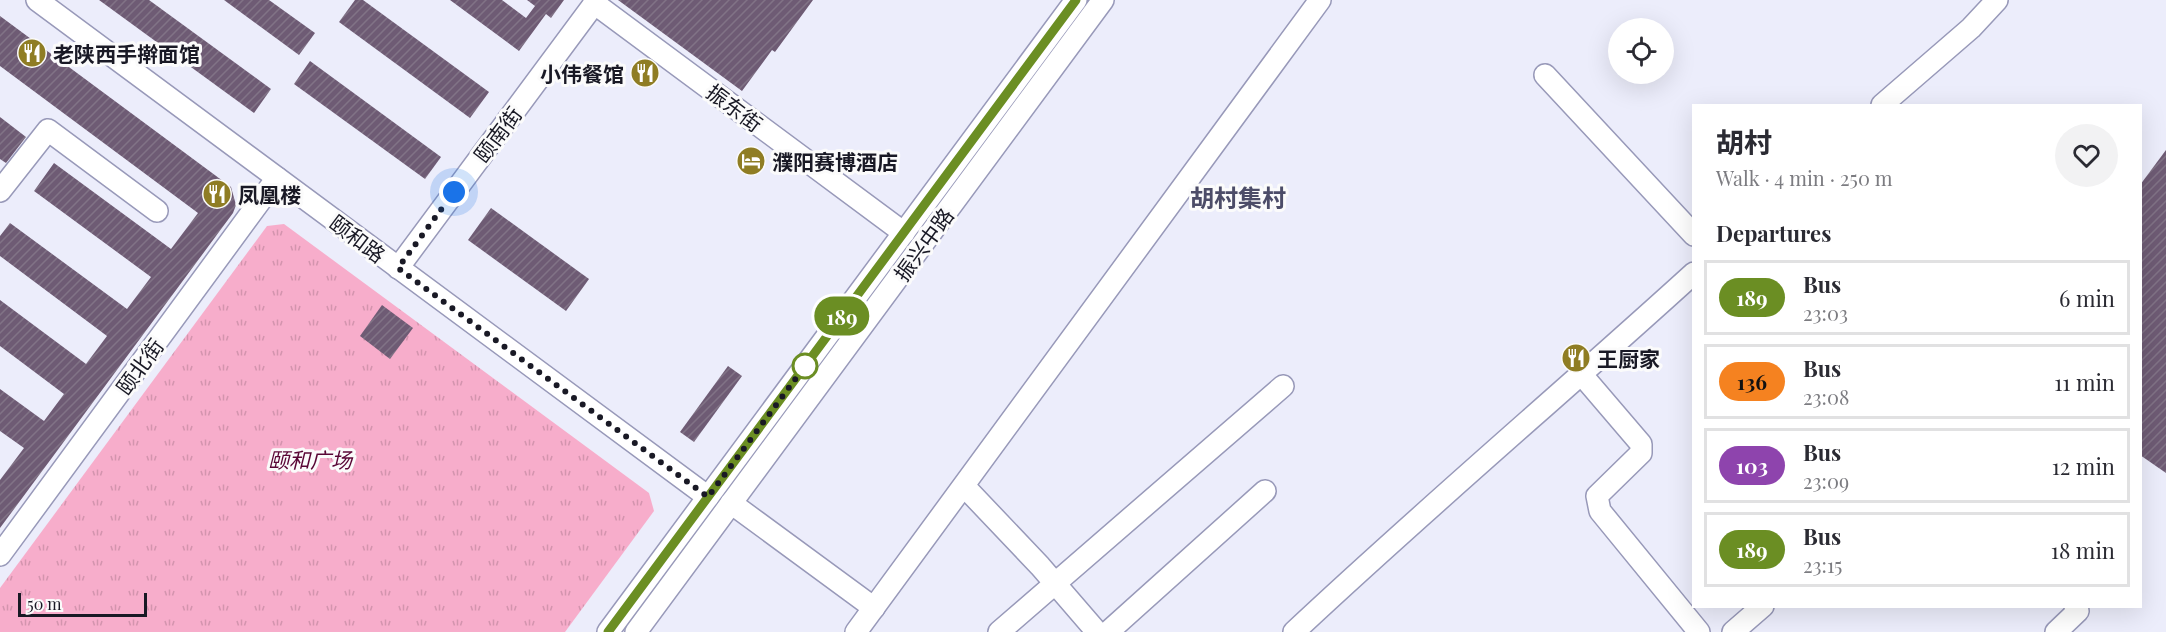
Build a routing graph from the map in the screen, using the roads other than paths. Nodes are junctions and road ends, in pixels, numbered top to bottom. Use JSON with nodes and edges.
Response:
{"nodes":[{"id":1,"x":37,"y":0,"type":"edge"},
{"id":2,"x":1076,"y":0,"type":"edge"},
{"id":3,"x":1103,"y":0,"type":"edge"},
{"id":4,"x":1320,"y":0,"type":"edge"},
{"id":5,"x":1997,"y":0,"type":"edge"},
{"id":6,"x":595,"y":2,"type":"edge"},
{"id":7,"x":1545,"y":75,"type":"dead end"},
{"id":8,"x":1883,"y":104,"type":"edge"},
{"id":9,"x":277,"y":178,"type":"junction"},
{"id":10,"x":0,"y":190,"type":"edge"},
{"id":11,"x":156,"y":211,"type":"dead end"},
{"id":12,"x":904,"y":233,"type":"junction"},
{"id":13,"x":1692,"y":233,"type":"edge"},
{"id":14,"x":398,"y":268,"type":"junction"},
{"id":15,"x":1692,"y":275,"type":"edge"},
{"id":16,"x":1582,"y":375,"type":"junction"},
{"id":17,"x":1283,"y":386,"type":"dead end"},
{"id":18,"x":964,"y":486,"type":"junction"},
{"id":19,"x":1266,"y":491,"type":"dead end"},
{"id":20,"x":708,"y":497,"type":"junction"},
{"id":21,"x":732,"y":503,"type":"junction"},
{"id":22,"x":0,"y":555,"type":"edge"},
{"id":23,"x":1055,"y":583,"type":"junction"},
{"id":24,"x":874,"y":608,"type":"junction"},
{"id":25,"x":1761,"y":608,"type":"edge"},
{"id":26,"x":2076,"y":608,"type":"edge"},
{"id":27,"x":608,"y":632,"type":"edge"},
{"id":28,"x":636,"y":632,"type":"edge"},
{"id":29,"x":856,"y":632,"type":"edge"},
{"id":30,"x":999,"y":632,"type":"edge"},
{"id":31,"x":1097,"y":632,"type":"edge"},
{"id":32,"x":1108,"y":632,"type":"edge"},
{"id":33,"x":1294,"y":632,"type":"edge"},
{"id":34,"x":1699,"y":632,"type":"edge"},
{"id":35,"x":1733,"y":632,"type":"edge"},
{"id":36,"x":2056,"y":632,"type":"edge"}],
"edges":[{"from":1,"to":9,"type":"street","name":"颐和路"},
{"from":2,"to":12,"type":"street","name":"振兴中路"},
{"from":3,"to":21,"type":"street","name":"振兴中路"},
{"from":4,"to":18,"type":"street"},
{"from":5,"to":8,"type":"street"},
{"from":6,"to":12,"type":"street","name":"振东街"},
{"from":6,"to":14,"type":"street","name":"颐南街"},
{"from":7,"to":13,"type":"street"},
{"from":9,"to":14,"type":"street","name":"颐和路"},
{"from":9,"to":22,"type":"street","name":"颐北街"},
{"from":10,"to":11,"type":"street"},
{"from":12,"to":20,"type":"street","name":"振兴中路"},
{"from":14,"to":20,"type":"street","name":"颐和路"},
{"from":15,"to":16,"type":"street"},
{"from":16,"to":33,"type":"street"},
{"from":16,"to":34,"type":"street"},
{"from":17,"to":23,"type":"street"},
{"from":18,"to":23,"type":"street"},
{"from":18,"to":24,"type":"street"},
{"from":19,"to":32,"type":"street"},
{"from":20,"to":27,"type":"street","name":"振兴中路"},
{"from":21,"to":24,"type":"street"},
{"from":21,"to":28,"type":"street","name":"振兴中路"},
{"from":23,"to":30,"type":"street"},
{"from":23,"to":31,"type":"street"},
{"from":24,"to":29,"type":"street"},
{"from":25,"to":35,"type":"street"},
{"from":26,"to":36,"type":"street"}]}
